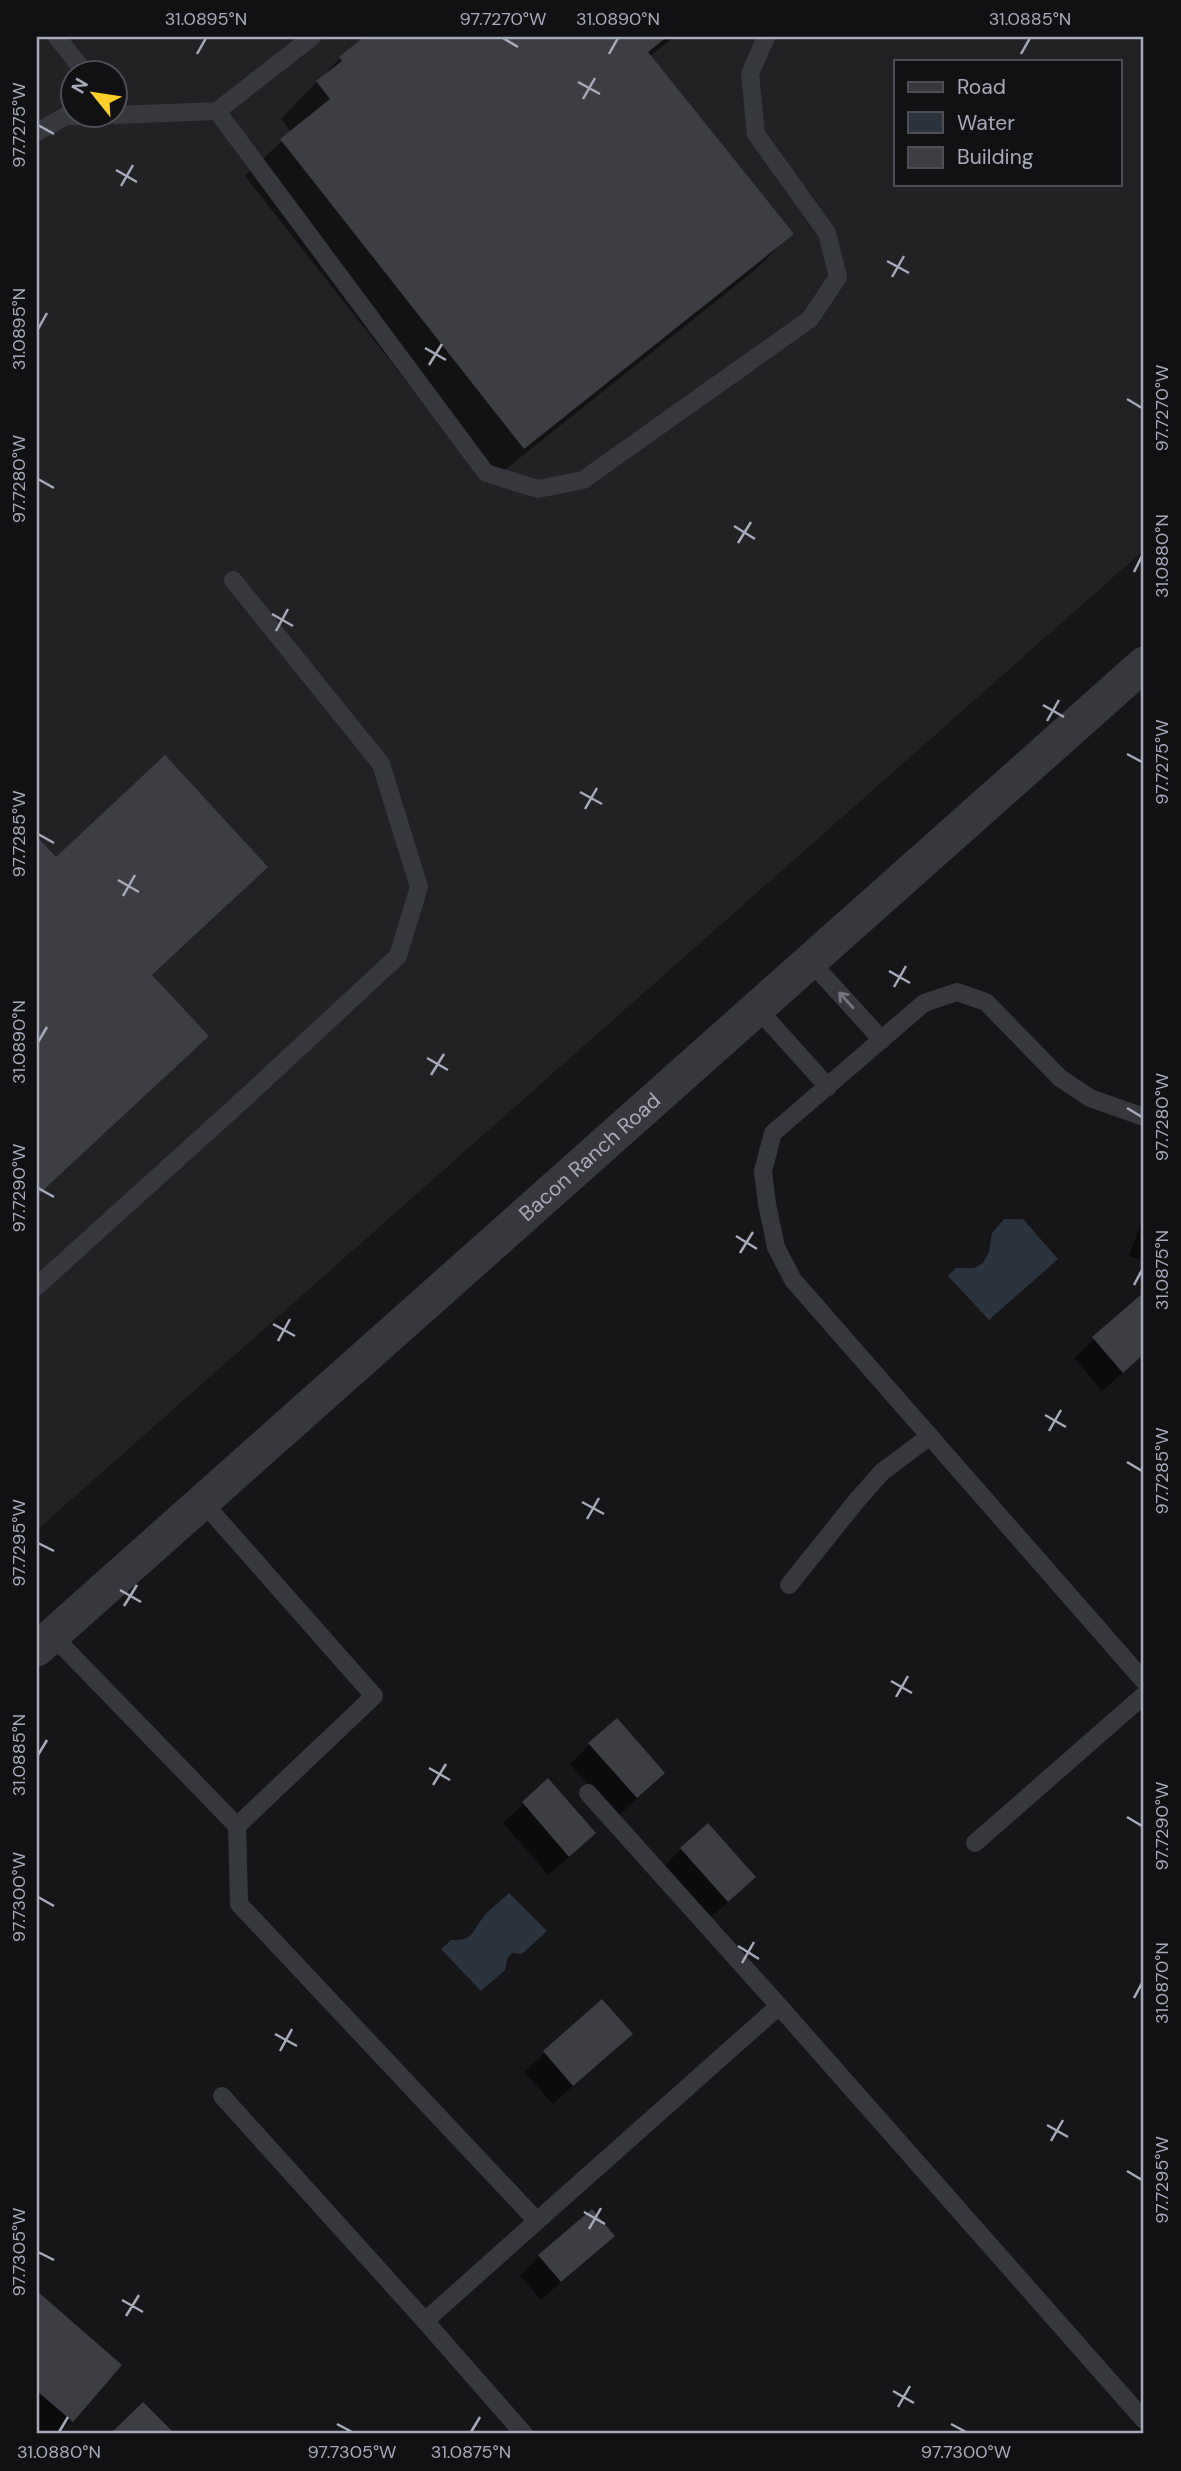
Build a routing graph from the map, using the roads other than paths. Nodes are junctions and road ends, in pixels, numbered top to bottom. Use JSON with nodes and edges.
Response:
{"nodes":[{"id":1,"x":57,"y":37,"type":"edge"},
{"id":2,"x":312,"y":37,"type":"edge"},
{"id":3,"x":766,"y":37,"type":"edge"},
{"id":4,"x":75,"y":60,"type":"edge"},
{"id":5,"x":217,"y":111,"type":"junction"},
{"id":6,"x":130,"y":114,"type":"edge"},
{"id":7,"x":60,"y":119,"type":"edge"},
{"id":8,"x":37,"y":132,"type":"edge"},
{"id":9,"x":233,"y":580,"type":"dead end"},
{"id":10,"x":1144,"y":664,"type":"edge"},
{"id":11,"x":810,"y":961,"type":"junction"},
{"id":12,"x":757,"y":1008,"type":"junction"},
{"id":13,"x":881,"y":1040,"type":"junction"},
{"id":14,"x":828,"y":1087,"type":"junction"},
{"id":15,"x":1144,"y":1117,"type":"edge"},
{"id":16,"x":37,"y":1286,"type":"edge"},
{"id":17,"x":929,"y":1436,"type":"junction"},
{"id":18,"x":202,"y":1501,"type":"junction"},
{"id":19,"x":789,"y":1585,"type":"dead end"},
{"id":20,"x":44,"y":1642,"type":"edge"},
{"id":21,"x":1144,"y":1681,"type":"edge"},
{"id":22,"x":1144,"y":1695,"type":"edge"},
{"id":23,"x":587,"y":1793,"type":"dead end"},
{"id":24,"x":237,"y":1826,"type":"junction"},
{"id":25,"x":975,"y":1843,"type":"dead end"},
{"id":26,"x":779,"y":2006,"type":"junction"},
{"id":27,"x":222,"y":2096,"type":"dead end"},
{"id":28,"x":537,"y":2221,"type":"junction"},
{"id":29,"x":425,"y":2321,"type":"junction"},
{"id":30,"x":1144,"y":2420,"type":"edge"},
{"id":31,"x":524,"y":2434,"type":"edge"}],
"edges":[{"from":1,"to":4,"type":"lane"},
{"from":2,"to":5,"type":"lane"},
{"from":3,"to":5,"type":"lane"},
{"from":5,"to":6,"type":"lane"},
{"from":7,"to":8,"type":"lane"},
{"from":9,"to":16,"type":"lane"},
{"from":10,"to":11,"type":"street","name":"Bacon Ranch Road"},
{"from":11,"to":12,"type":"street","name":"Bacon Ranch Road"},
{"from":13,"to":11,"type":"lane","one_way":true},
{"from":12,"to":14,"type":"lane"},
{"from":12,"to":18,"type":"street","name":"Bacon Ranch Road"},
{"from":13,"to":14,"type":"lane"},
{"from":13,"to":15,"type":"lane"},
{"from":14,"to":17,"type":"lane"},
{"from":17,"to":19,"type":"lane"},
{"from":17,"to":21,"type":"lane"},
{"from":18,"to":20,"type":"street","name":"Bacon Ranch Road"},
{"from":18,"to":24,"type":"lane"},
{"from":20,"to":24,"type":"lane"},
{"from":22,"to":25,"type":"lane"},
{"from":23,"to":26,"type":"lane"},
{"from":24,"to":28,"type":"lane"},
{"from":26,"to":28,"type":"lane"},
{"from":26,"to":30,"type":"lane"},
{"from":27,"to":29,"type":"lane"},
{"from":28,"to":29,"type":"lane"},
{"from":29,"to":31,"type":"lane"}]}
